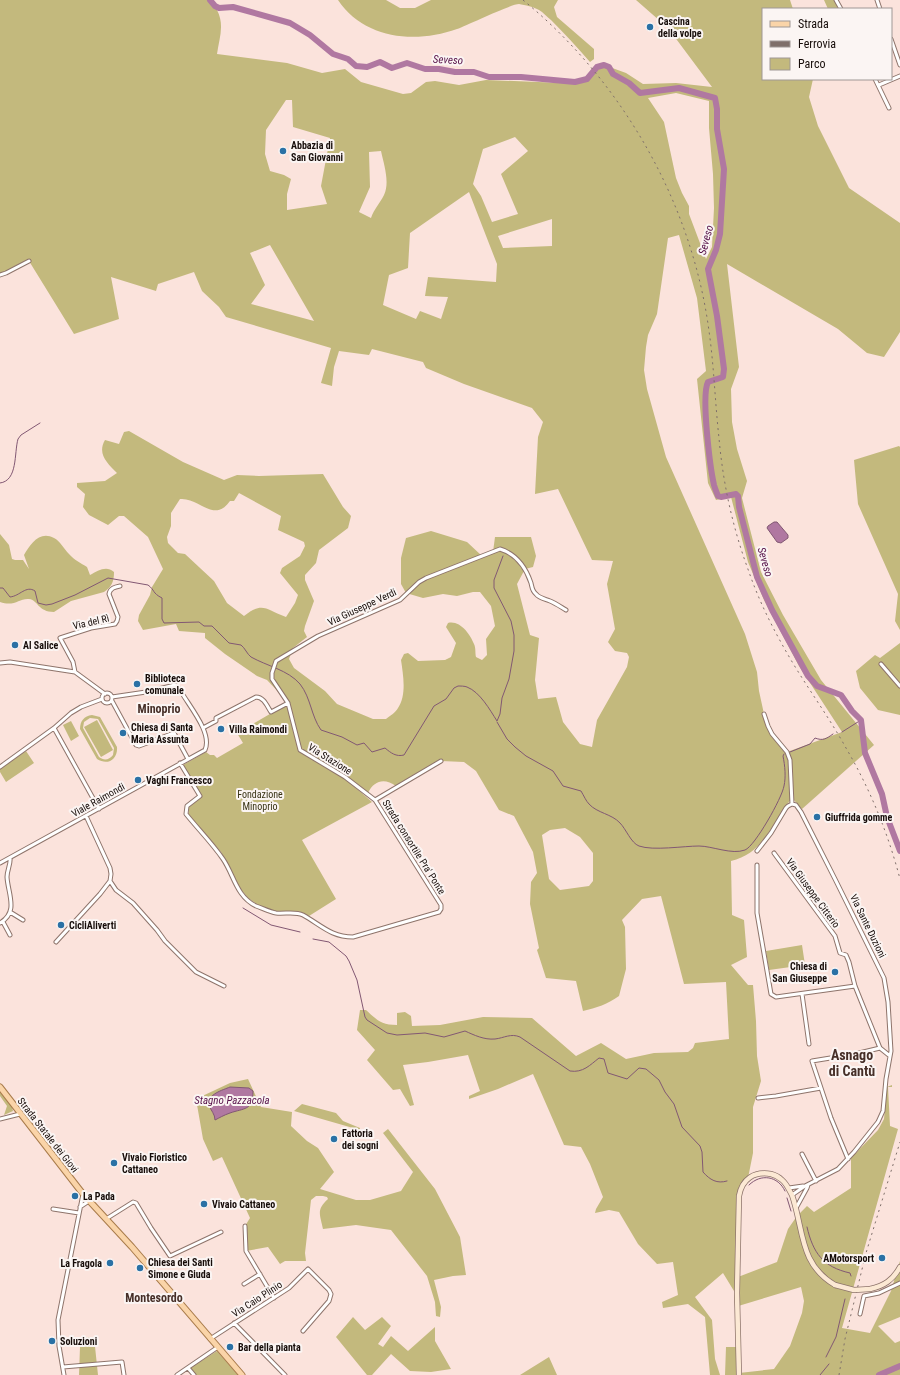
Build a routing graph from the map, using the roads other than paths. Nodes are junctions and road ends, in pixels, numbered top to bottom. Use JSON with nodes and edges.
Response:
{"nodes":[{"id":1,"x":892,"y":42,"type":"edge"},
{"id":2,"x":900,"y":65,"type":"edge"},
{"id":3,"x":876,"y":80,"type":"edge"},
{"id":4,"x":890,"y":80,"type":"edge"},
{"id":5,"x":878,"y":85,"type":"junction"},
{"id":6,"x":889,"y":108,"type":"dead end"},
{"id":7,"x":29,"y":261,"type":"dead end"},
{"id":8,"x":0,"y":275,"type":"edge"},
{"id":9,"x":120,"y":586,"type":"dead end"},
{"id":10,"x":566,"y":610,"type":"dead end"},
{"id":11,"x":0,"y":663,"type":"edge"},
{"id":12,"x":881,"y":664,"type":"dead end"},
{"id":13,"x":75,"y":672,"type":"junction"},
{"id":14,"x":900,"y":686,"type":"edge"},
{"id":15,"x":105,"y":694,"type":"junction"},
{"id":16,"x":102,"y":699,"type":"junction"},
{"id":17,"x":112,"y":699,"type":"junction"},
{"id":18,"x":288,"y":703,"type":"junction"},
{"id":19,"x":764,"y":714,"type":"dead end"},
{"id":20,"x":54,"y":728,"type":"junction"},
{"id":21,"x":203,"y":728,"type":"junction"},
{"id":22,"x":188,"y":759,"type":"junction"},
{"id":23,"x":441,"y":761,"type":"dead end"},
{"id":24,"x":180,"y":763,"type":"junction"},
{"id":25,"x":0,"y":767,"type":"edge"},
{"id":26,"x":375,"y":800,"type":"junction"},
{"id":27,"x":792,"y":804,"type":"junction"},
{"id":28,"x":99,"y":809,"type":"junction"},
{"id":29,"x":86,"y":816,"type":"junction"},
{"id":30,"x":757,"y":851,"type":"dead end"},
{"id":31,"x":774,"y":853,"type":"dead end"},
{"id":32,"x":10,"y":858,"type":"junction"},
{"id":33,"x":0,"y":863,"type":"edge"},
{"id":34,"x":757,"y":865,"type":"dead end"},
{"id":35,"x":110,"y":881,"type":"junction"},
{"id":36,"x":10,"y":912,"type":"junction"},
{"id":37,"x":23,"y":920,"type":"dead end"},
{"id":38,"x":1,"y":922,"type":"edge"},
{"id":39,"x":10,"y":935,"type":"dead end"},
{"id":40,"x":56,"y":942,"type":"dead end"},
{"id":41,"x":224,"y":986,"type":"dead end"},
{"id":42,"x":856,"y":986,"type":"junction"},
{"id":43,"x":802,"y":994,"type":"junction"},
{"id":44,"x":809,"y":1044,"type":"dead end"},
{"id":45,"x":880,"y":1048,"type":"junction"},
{"id":46,"x":890,"y":1056,"type":"junction"},
{"id":47,"x":0,"y":1087,"type":"edge"},
{"id":48,"x":821,"y":1088,"type":"junction"},
{"id":49,"x":758,"y":1098,"type":"dead end"},
{"id":50,"x":20,"y":1113,"type":"junction"},
{"id":51,"x":0,"y":1119,"type":"edge"},
{"id":52,"x":802,"y":1154,"type":"dead end"},
{"id":53,"x":848,"y":1159,"type":"junction"},
{"id":54,"x":816,"y":1181,"type":"junction"},
{"id":55,"x":806,"y":1185,"type":"junction"},
{"id":56,"x":789,"y":1188,"type":"junction"},
{"id":57,"x":83,"y":1194,"type":"junction"},
{"id":58,"x":792,"y":1195,"type":"junction"},
{"id":59,"x":89,"y":1201,"type":"junction"},
{"id":60,"x":53,"y":1209,"type":"dead end"},
{"id":61,"x":80,"y":1209,"type":"junction"},
{"id":62,"x":795,"y":1209,"type":"junction"},
{"id":63,"x":79,"y":1213,"type":"junction"},
{"id":64,"x":106,"y":1219,"type":"junction"},
{"id":65,"x":245,"y":1226,"type":"dead end"},
{"id":66,"x":221,"y":1232,"type":"dead end"},
{"id":67,"x":900,"y":1268,"type":"edge"},
{"id":68,"x":260,"y":1274,"type":"junction"},
{"id":69,"x":900,"y":1283,"type":"edge"},
{"id":70,"x":244,"y":1284,"type":"dead end"},
{"id":71,"x":274,"y":1298,"type":"junction"},
{"id":72,"x":860,"y":1314,"type":"dead end"},
{"id":73,"x":234,"y":1324,"type":"junction"},
{"id":74,"x":303,"y":1331,"type":"dead end"},
{"id":75,"x":210,"y":1339,"type":"junction"},
{"id":76,"x":218,"y":1347,"type":"junction"},
{"id":77,"x":63,"y":1367,"type":"junction"},
{"id":78,"x":188,"y":1368,"type":"junction"},
{"id":79,"x":64,"y":1375,"type":"edge"},
{"id":80,"x":124,"y":1375,"type":"edge"},
{"id":81,"x":177,"y":1375,"type":"edge"},
{"id":82,"x":194,"y":1375,"type":"edge"},
{"id":83,"x":242,"y":1375,"type":"edge"},
{"id":84,"x":285,"y":1375,"type":"edge"},
{"id":85,"x":739,"y":1375,"type":"edge"}],
"edges":[{"from":1,"to":2,"type":"street"},
{"from":3,"to":5,"type":"street"},
{"from":4,"to":5,"type":"street"},
{"from":5,"to":6,"type":"street"},
{"from":7,"to":8,"type":"street"},
{"from":9,"to":13,"type":"street","name":"Via del Rì"},
{"from":10,"to":18,"type":"street","name":"Via Giuseppe Verdi"},
{"from":11,"to":13,"type":"street"},
{"from":12,"to":14,"type":"street"},
{"from":13,"to":15,"type":"street"},
{"from":15,"to":16,"type":"street"},
{"from":15,"to":17,"type":"street"},
{"from":16,"to":17,"type":"street"},
{"from":16,"to":20,"type":"street"},
{"from":17,"to":21,"type":"street"},
{"from":17,"to":22,"type":"street"},
{"from":18,"to":21,"type":"street"},
{"from":18,"to":26,"type":"street","name":"Via Stazione"},
{"from":19,"to":27,"type":"street"},
{"from":20,"to":25,"type":"street"},
{"from":20,"to":28,"type":"street"},
{"from":21,"to":22,"type":"street","name":"Viale Raimondi"},
{"from":22,"to":24,"type":"street","name":"Viale Raimondi"},
{"from":23,"to":26,"type":"street"},
{"from":24,"to":26,"type":"street","name":"Strada consortile Pra' Ponte"},
{"from":24,"to":28,"type":"street","name":"Viale Raimondi"},
{"from":27,"to":30,"type":"street"},
{"from":27,"to":46,"type":"street","name":"Via Sante Duzioni"},
{"from":28,"to":29,"type":"street","name":"Viale Raimondi"},
{"from":29,"to":32,"type":"street","name":"Viale Raimondi"},
{"from":29,"to":35,"type":"street"},
{"from":31,"to":42,"type":"street","name":"Via Giuseppe Citterio"},
{"from":32,"to":33,"type":"street","name":"Viale Raimondi"},
{"from":32,"to":36,"type":"street"},
{"from":34,"to":43,"type":"street"},
{"from":35,"to":40,"type":"street"},
{"from":35,"to":41,"type":"street"},
{"from":36,"to":37,"type":"street"},
{"from":36,"to":38,"type":"street"},
{"from":38,"to":39,"type":"street"},
{"from":42,"to":43,"type":"street"},
{"from":42,"to":45,"type":"street","name":"Via Giuseppe Citterio"},
{"from":43,"to":44,"type":"street"},
{"from":45,"to":46,"type":"street"},
{"from":45,"to":48,"type":"street"},
{"from":46,"to":53,"type":"street","name":"Via Sante Duzioni"},
{"from":47,"to":50,"type":"main road","name":"Strada Statale dei Giovi"},
{"from":48,"to":49,"type":"street"},
{"from":48,"to":53,"type":"street"},
{"from":50,"to":51,"type":"street"},
{"from":50,"to":57,"type":"main road","name":"Strada Statale dei Giovi"},
{"from":52,"to":54,"type":"street"},
{"from":53,"to":54,"type":"street","name":"Via Sante Duzioni"},
{"from":54,"to":55,"type":"street","name":"Via Sante Duzioni"},
{"from":55,"to":56,"type":"street"},
{"from":55,"to":58,"type":"street"},
{"from":55,"to":62,"type":"street"},
{"from":56,"to":58,"type":"main road"},
{"from":56,"to":85,"type":"main road"},
{"from":57,"to":59,"type":"main road","name":"Strada Statale dei Giovi"},
{"from":57,"to":61,"type":"street"},
{"from":58,"to":62,"type":"main road"},
{"from":59,"to":61,"type":"street"},
{"from":59,"to":64,"type":"main road","name":"Strada Statale dei Giovi"},
{"from":60,"to":63,"type":"street"},
{"from":61,"to":63,"type":"street"},
{"from":62,"to":67,"type":"main road","bridge":true},
{"from":63,"to":77,"type":"street"},
{"from":64,"to":66,"type":"street"},
{"from":64,"to":75,"type":"main road","name":"Strada Statale dei Giovi"},
{"from":65,"to":68,"type":"street"},
{"from":68,"to":70,"type":"street"},
{"from":68,"to":71,"type":"street"},
{"from":69,"to":72,"type":"street"},
{"from":71,"to":73,"type":"street","name":"Via Caio Plinio"},
{"from":71,"to":74,"type":"street","name":"Via Caio Plinio"},
{"from":73,"to":75,"type":"street","name":"Via Caio Plinio"},
{"from":73,"to":84,"type":"street"},
{"from":75,"to":76,"type":"main road","name":"Strada Statale dei Giovi"},
{"from":76,"to":78,"type":"street"},
{"from":76,"to":83,"type":"main road","name":"Strada Statale dei Giovi"},
{"from":77,"to":79,"type":"street"},
{"from":77,"to":80,"type":"street"},
{"from":78,"to":81,"type":"street"},
{"from":78,"to":82,"type":"street"}]}
